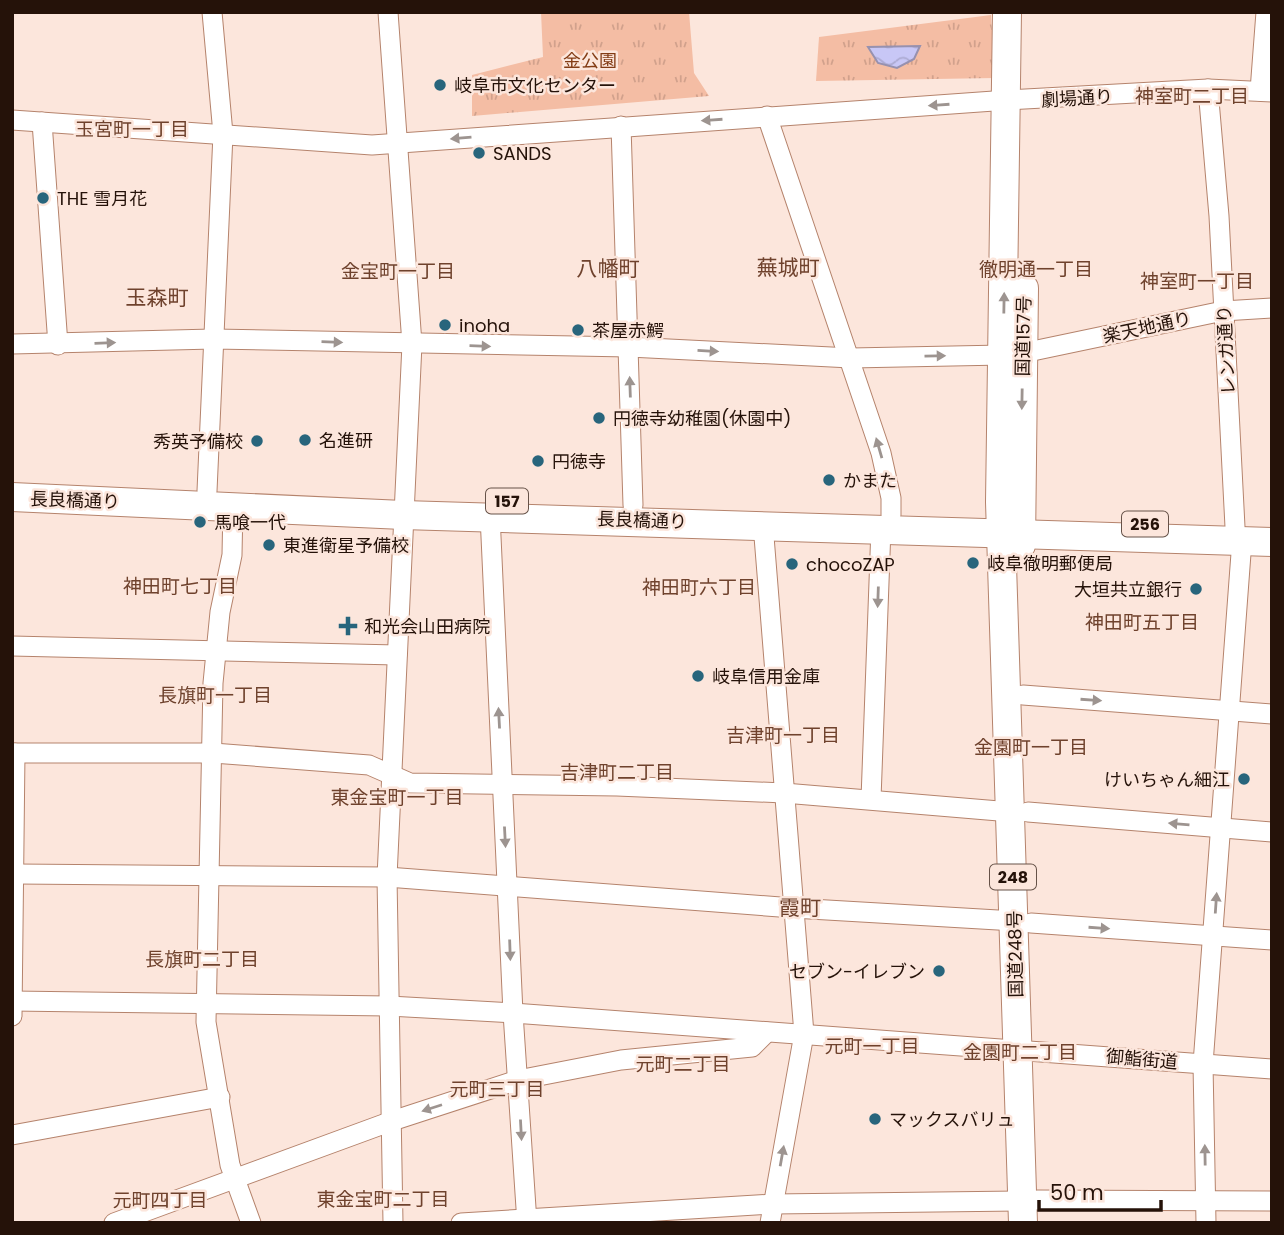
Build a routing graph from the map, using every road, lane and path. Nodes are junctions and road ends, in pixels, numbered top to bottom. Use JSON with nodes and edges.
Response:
{"nodes":[{"id":1,"x":212,"y":12,"type":"edge"},
{"id":2,"x":388,"y":12,"type":"edge"},
{"id":3,"x":1007,"y":12,"type":"edge"},
{"id":4,"x":1026,"y":12,"type":"edge"},
{"id":5,"x":1266,"y":12,"type":"edge"},
{"id":6,"x":1208,"y":89,"type":"junction"},
{"id":7,"x":1266,"y":92,"type":"edge"},
{"id":8,"x":1016,"y":101,"type":"junction"},
{"id":9,"x":767,"y":116,"type":"junction"},
{"id":10,"x":12,"y":120,"type":"edge"},
{"id":11,"x":42,"y":122,"type":"junction"},
{"id":12,"x":621,"y":126,"type":"junction"},
{"id":13,"x":223,"y":134,"type":"junction"},
{"id":14,"x":397,"y":143,"type":"junction"},
{"id":15,"x":1272,"y":308,"type":"edge"},
{"id":16,"x":1223,"y":311,"type":"junction"},
{"id":17,"x":213,"y":339,"type":"junction"},
{"id":18,"x":12,"y":344,"type":"edge"},
{"id":19,"x":412,"y":344,"type":"junction"},
{"id":20,"x":58,"y":345,"type":"junction"},
{"id":21,"x":629,"y":347,"type":"junction"},
{"id":22,"x":1013,"y":354,"type":"junction"},
{"id":23,"x":851,"y":358,"type":"junction"},
{"id":24,"x":12,"y":483,"type":"edge"},
{"id":25,"x":207,"y":491,"type":"junction"},
{"id":26,"x":12,"y":497,"type":"edge"},
{"id":27,"x":233,"y":505,"type":"junction"},
{"id":28,"x":633,"y":505,"type":"junction"},
{"id":29,"x":403,"y":506,"type":"junction"},
{"id":30,"x":489,"y":515,"type":"junction"},
{"id":31,"x":886,"y":522,"type":"junction"},
{"id":32,"x":764,"y":524,"type":"junction"},
{"id":33,"x":1010,"y":526,"type":"junction"},
{"id":34,"x":1272,"y":528,"type":"edge"},
{"id":35,"x":1238,"y":534,"type":"junction"},
{"id":36,"x":1272,"y":542,"type":"edge"},
{"id":37,"x":12,"y":646,"type":"edge"},
{"id":38,"x":215,"y":650,"type":"junction"},
{"id":39,"x":397,"y":655,"type":"junction"},
{"id":40,"x":1023,"y":695,"type":"junction"},
{"id":41,"x":1230,"y":711,"type":"junction"},
{"id":42,"x":1272,"y":714,"type":"edge"},
{"id":43,"x":14,"y":752,"type":"edge"},
{"id":44,"x":213,"y":753,"type":"junction"},
{"id":45,"x":390,"y":774,"type":"junction"},
{"id":46,"x":502,"y":786,"type":"junction"},
{"id":47,"x":783,"y":793,"type":"junction"},
{"id":48,"x":871,"y":799,"type":"junction"},
{"id":49,"x":1019,"y":812,"type":"junction"},
{"id":50,"x":1222,"y":828,"type":"junction"},
{"id":51,"x":1272,"y":832,"type":"edge"},
{"id":52,"x":16,"y":874,"type":"junction"},
{"id":53,"x":207,"y":874,"type":"junction"},
{"id":54,"x":387,"y":877,"type":"junction"},
{"id":55,"x":508,"y":887,"type":"junction"},
{"id":56,"x":793,"y":908,"type":"junction"},
{"id":57,"x":1023,"y":922,"type":"junction"},
{"id":58,"x":1214,"y":937,"type":"junction"},
{"id":59,"x":1272,"y":940,"type":"edge"},
{"id":60,"x":207,"y":1004,"type":"junction"},
{"id":61,"x":13,"y":1006,"type":"edge"},
{"id":62,"x":389,"y":1006,"type":"junction"},
{"id":63,"x":513,"y":1013,"type":"junction"},
{"id":64,"x":767,"y":1032,"type":"junction"},
{"id":65,"x":804,"y":1034,"type":"junction"},
{"id":66,"x":1025,"y":1051,"type":"junction"},
{"id":67,"x":1203,"y":1064,"type":"junction"},
{"id":68,"x":1272,"y":1069,"type":"edge"},
{"id":69,"x":518,"y":1080,"type":"junction"},
{"id":70,"x":220,"y":1097,"type":"junction"},
{"id":71,"x":392,"y":1121,"type":"junction"},
{"id":72,"x":12,"y":1135,"type":"edge"},
{"id":73,"x":236,"y":1179,"type":"junction"},
{"id":74,"x":1206,"y":1201,"type":"junction"},
{"id":75,"x":1272,"y":1201,"type":"edge"},
{"id":76,"x":1030,"y":1212,"type":"edge"},
{"id":77,"x":771,"y":1213,"type":"edge"},
{"id":78,"x":527,"y":1220,"type":"edge"},
{"id":79,"x":114,"y":1223,"type":"edge"},
{"id":80,"x":251,"y":1223,"type":"edge"},
{"id":81,"x":393,"y":1223,"type":"edge"},
{"id":82,"x":461,"y":1223,"type":"edge"},
{"id":83,"x":1206,"y":1223,"type":"edge"}],
"edges":[{"from":1,"to":13,"type":"street"},
{"from":2,"to":14,"type":"street"},
{"from":3,"to":8,"type":"highway","name":"国道157号"},
{"from":4,"to":8,"type":"highway","name":"国道157号"},
{"from":5,"to":7,"type":"street"},
{"from":6,"to":7,"type":"street","name":"劇場通り"},
{"from":6,"to":8,"type":"street","name":"劇場通り"},
{"from":6,"to":16,"type":"street","name":"レンガ通り"},
{"from":8,"to":9,"type":"street","name":"劇場通り","one_way":true},
{"from":8,"to":22,"type":"highway","name":"国道157号"},
{"from":9,"to":12,"type":"street","name":"劇場通り","one_way":true},
{"from":9,"to":23,"type":"street"},
{"from":10,"to":11,"type":"street","name":"劇場通り"},
{"from":11,"to":13,"type":"street","name":"劇場通り"},
{"from":11,"to":20,"type":"street"},
{"from":12,"to":14,"type":"street","name":"劇場通り","one_way":true},
{"from":12,"to":21,"type":"street"},
{"from":13,"to":14,"type":"street","name":"劇場通り"},
{"from":13,"to":17,"type":"street"},
{"from":14,"to":19,"type":"street"},
{"from":15,"to":16,"type":"street","name":"楽天地通り"},
{"from":16,"to":22,"type":"street","name":"楽天地通り"},
{"from":16,"to":35,"type":"street","name":"レンガ通り"},
{"from":17,"to":19,"type":"street","name":"楽天地通り","one_way":true},
{"from":20,"to":17,"type":"street","name":"楽天地通り","one_way":true},
{"from":17,"to":25,"type":"street"},
{"from":18,"to":20,"type":"street","name":"楽天地通り"},
{"from":19,"to":21,"type":"street","name":"楽天地通り","one_way":true},
{"from":19,"to":29,"type":"street"},
{"from":21,"to":23,"type":"street","name":"楽天地通り","one_way":true},
{"from":28,"to":21,"type":"street","one_way":true},
{"from":23,"to":22,"type":"street","name":"楽天地通り","one_way":true},
{"from":22,"to":33,"type":"highway","name":"国道157号"},
{"from":31,"to":23,"type":"street","one_way":true},
{"from":24,"to":25,"type":"highway","name":"長良橋通り","number":"157"},
{"from":25,"to":29,"type":"highway","name":"長良橋通り","number":"157"},
{"from":26,"to":27,"type":"highway","name":"長良橋通り","number":"157"},
{"from":27,"to":29,"type":"highway","name":"長良橋通り","number":"157"},
{"from":27,"to":38,"type":"street"},
{"from":28,"to":29,"type":"highway","name":"長良橋通り","number":"157"},
{"from":28,"to":31,"type":"highway","name":"長良橋通り","number":"157"},
{"from":29,"to":30,"type":"highway","name":"長良橋通り","number":"157"},
{"from":29,"to":39,"type":"street"},
{"from":30,"to":32,"type":"highway","name":"長良橋通り","number":"157"},
{"from":46,"to":30,"type":"street","one_way":true},
{"from":31,"to":32,"type":"highway","name":"長良橋通り","number":"157"},
{"from":31,"to":33,"type":"highway","name":"長良橋通り","number":"157"},
{"from":31,"to":48,"type":"street","one_way":true},
{"from":32,"to":47,"type":"street"},
{"from":33,"to":35,"type":"highway","name":"長良橋通り","number":"256"},
{"from":33,"to":40,"type":"highway","name":"国道248号","number":"248"},
{"from":33,"to":49,"type":"highway","name":"国道248号","number":"248"},
{"from":34,"to":35,"type":"highway","name":"長良橋通り","number":"256"},
{"from":35,"to":36,"type":"highway","name":"長良橋通り","number":"256"},
{"from":35,"to":41,"type":"street","name":"レンガ通り"},
{"from":37,"to":38,"type":"street"},
{"from":38,"to":39,"type":"street"},
{"from":38,"to":44,"type":"street"},
{"from":39,"to":45,"type":"street"},
{"from":40,"to":41,"type":"street","one_way":true},
{"from":40,"to":49,"type":"highway","name":"国道248号","number":"248"},
{"from":41,"to":42,"type":"street"},
{"from":41,"to":50,"type":"street","name":"レンガ通り"},
{"from":43,"to":44,"type":"street"},
{"from":43,"to":52,"type":"street"},
{"from":44,"to":45,"type":"street"},
{"from":44,"to":53,"type":"street"},
{"from":45,"to":46,"type":"street"},
{"from":45,"to":54,"type":"street"},
{"from":46,"to":47,"type":"street"},
{"from":46,"to":55,"type":"street","one_way":true},
{"from":47,"to":48,"type":"street"},
{"from":47,"to":56,"type":"street"},
{"from":48,"to":49,"type":"street"},
{"from":50,"to":49,"type":"street","one_way":true},
{"from":49,"to":57,"type":"highway","name":"国道248号","number":"248"},
{"from":50,"to":51,"type":"street"},
{"from":58,"to":50,"type":"street","name":"レンガ通り","one_way":true},
{"from":52,"to":53,"type":"street"},
{"from":52,"to":61,"type":"street"},
{"from":53,"to":54,"type":"street"},
{"from":53,"to":60,"type":"street"},
{"from":54,"to":55,"type":"street"},
{"from":54,"to":62,"type":"street"},
{"from":55,"to":56,"type":"street"},
{"from":55,"to":63,"type":"street","one_way":true},
{"from":56,"to":57,"type":"street"},
{"from":56,"to":65,"type":"street"},
{"from":57,"to":58,"type":"street","one_way":true},
{"from":57,"to":66,"type":"highway","name":"国道248号","number":"248"},
{"from":58,"to":59,"type":"street"},
{"from":58,"to":67,"type":"street","name":"レンガ通り"},
{"from":60,"to":61,"type":"street","name":"御鮨街道"},
{"from":60,"to":62,"type":"street","name":"御鮨街道"},
{"from":60,"to":70,"type":"street"},
{"from":62,"to":63,"type":"street","name":"御鮨街道"},
{"from":62,"to":71,"type":"street"},
{"from":63,"to":64,"type":"street","name":"御鮨街道"},
{"from":63,"to":69,"type":"street"},
{"from":64,"to":65,"type":"street","name":"御鮨街道"},
{"from":64,"to":69,"type":"street"},
{"from":65,"to":66,"type":"street","name":"御鮨街道"},
{"from":77,"to":65,"type":"street","one_way":true},
{"from":66,"to":67,"type":"street","name":"御鮨街道"},
{"from":66,"to":76,"type":"highway","name":"国道248号","number":"248"},
{"from":67,"to":68,"type":"street","name":"御鮨街道"},
{"from":74,"to":67,"type":"street","name":"レンガ通り","one_way":true},
{"from":69,"to":71,"type":"street","one_way":true},
{"from":69,"to":78,"type":"street","one_way":true},
{"from":70,"to":72,"type":"street"},
{"from":70,"to":73,"type":"street"},
{"from":71,"to":73,"type":"street"},
{"from":71,"to":81,"type":"street"},
{"from":73,"to":79,"type":"street"},
{"from":73,"to":80,"type":"street"},
{"from":74,"to":75,"type":"street"},
{"from":74,"to":76,"type":"street"},
{"from":74,"to":83,"type":"street","name":"レンガ通り"},
{"from":76,"to":77,"type":"street"},
{"from":77,"to":78,"type":"street"},
{"from":78,"to":82,"type":"street"}]}
